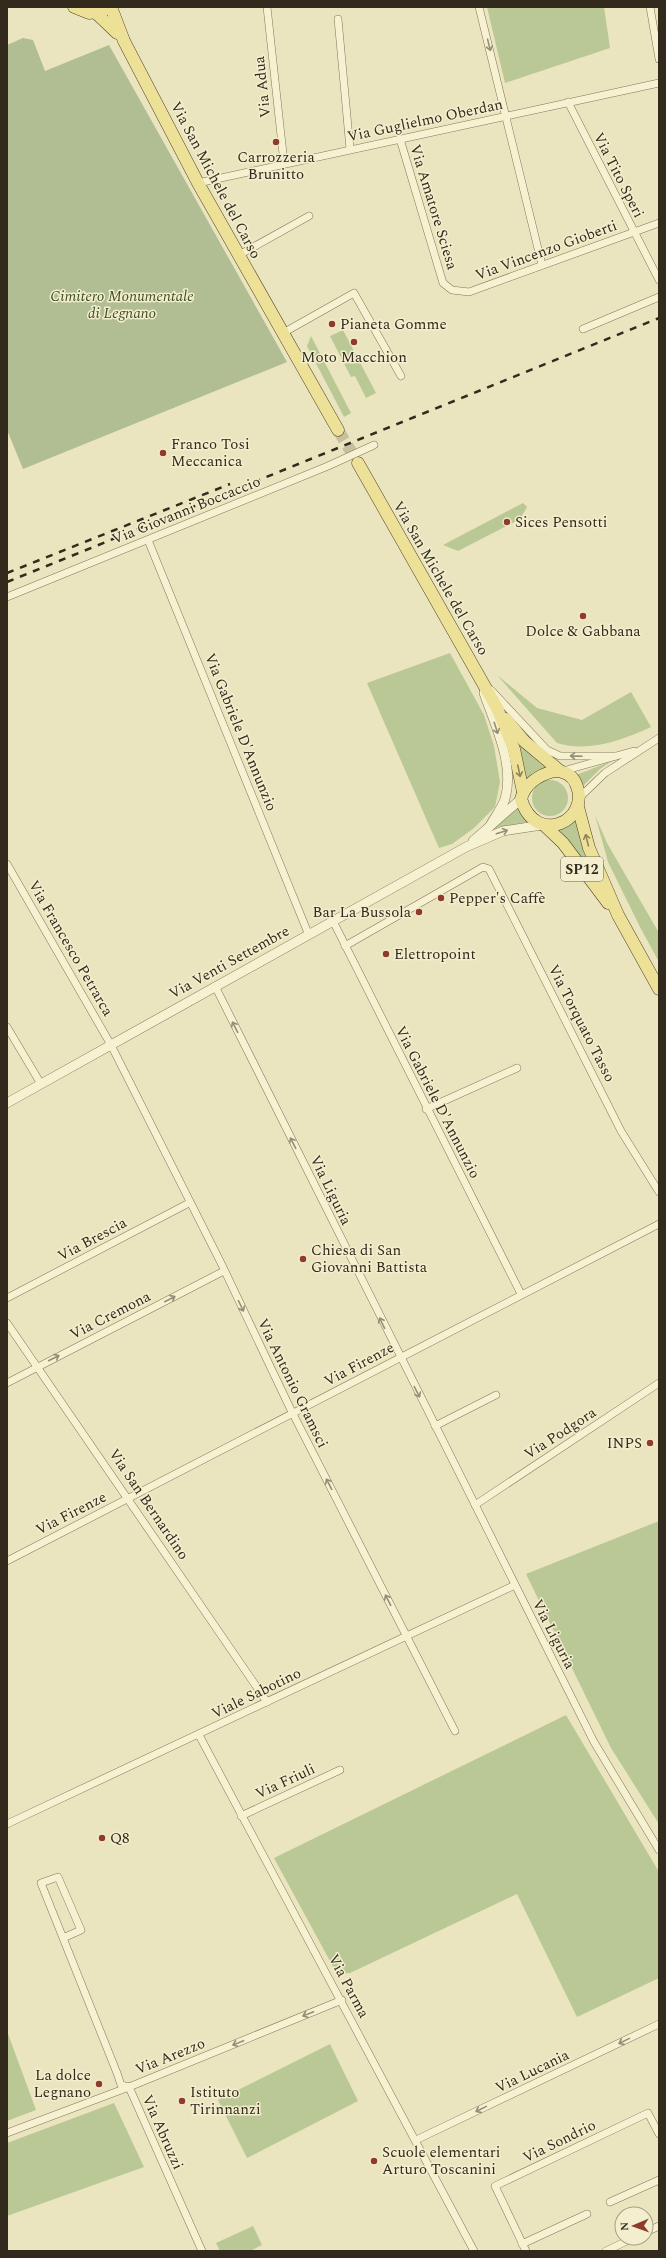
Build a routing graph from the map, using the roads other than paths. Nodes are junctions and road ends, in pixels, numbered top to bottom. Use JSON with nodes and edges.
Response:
{"nodes":[{"id":1,"x":74,"y":7,"type":"edge"},
{"id":2,"x":110,"y":7,"type":"edge"},
{"id":3,"x":267,"y":7,"type":"edge"},
{"id":4,"x":479,"y":7,"type":"edge"},
{"id":5,"x":650,"y":7,"type":"edge"},
{"id":6,"x":96,"y":13,"type":"junction"},
{"id":7,"x":338,"y":19,"type":"dead end"},
{"id":8,"x":124,"y":41,"type":"junction"},
{"id":9,"x":659,"y":59,"type":"edge"},
{"id":10,"x":659,"y":83,"type":"edge"},
{"id":11,"x":568,"y":102,"type":"junction"},
{"id":12,"x":506,"y":115,"type":"junction"},
{"id":13,"x":400,"y":139,"type":"junction"},
{"id":14,"x":350,"y":150,"type":"junction"},
{"id":15,"x":284,"y":163,"type":"junction"},
{"id":16,"x":198,"y":183,"type":"junction"},
{"id":17,"x":309,"y":216,"type":"dead end"},
{"id":18,"x":659,"y":223,"type":"edge"},
{"id":19,"x":634,"y":232,"type":"junction"},
{"id":20,"x":239,"y":255,"type":"junction"},
{"id":21,"x":542,"y":265,"type":"junction"},
{"id":22,"x":659,"y":280,"type":"edge"},
{"id":23,"x":443,"y":283,"type":"joint"},
{"id":24,"x":659,"y":297,"type":"edge"},
{"id":25,"x":583,"y":329,"type":"dead end"},
{"id":26,"x":283,"y":333,"type":"junction"},
{"id":27,"x":401,"y":376,"type":"dead end"},
{"id":28,"x":338,"y":430,"type":"tunnel mouth"},
{"id":29,"x":374,"y":445,"type":"dead end"},
{"id":30,"x":358,"y":464,"type":"tunnel mouth"},
{"id":31,"x":148,"y":540,"type":"junction"},
{"id":32,"x":7,"y":597,"type":"edge"},
{"id":33,"x":479,"y":678,"type":"junction"},
{"id":34,"x":497,"y":708,"type":"junction"},
{"id":35,"x":659,"y":738,"type":"edge"},
{"id":36,"x":640,"y":749,"type":"junction"},
{"id":37,"x":615,"y":756,"type":"junction"},
{"id":38,"x":561,"y":771,"type":"junction"},
{"id":39,"x":522,"y":796,"type":"junction"},
{"id":40,"x":579,"y":802,"type":"junction"},
{"id":41,"x":543,"y":825,"type":"junction"},
{"id":42,"x":490,"y":826,"type":"junction"},
{"id":43,"x":466,"y":847,"type":"junction"},
{"id":44,"x":7,"y":864,"type":"edge"},
{"id":45,"x":618,"y":915,"type":"junction"},
{"id":46,"x":333,"y":921,"type":"junction"},
{"id":47,"x":308,"y":933,"type":"junction"},
{"id":48,"x":345,"y":946,"type":"junction"},
{"id":49,"x":215,"y":986,"type":"junction"},
{"id":50,"x":659,"y":989,"type":"edge"},
{"id":51,"x":7,"y":1027,"type":"edge"},
{"id":52,"x":111,"y":1045,"type":"junction"},
{"id":53,"x":517,"y":1068,"type":"dead end"},
{"id":54,"x":41,"y":1084,"type":"junction"},
{"id":55,"x":7,"y":1103,"type":"edge"},
{"id":56,"x":426,"y":1109,"type":"junction"},
{"id":57,"x":659,"y":1192,"type":"edge"},
{"id":58,"x":189,"y":1203,"type":"junction"},
{"id":59,"x":659,"y":1224,"type":"edge"},
{"id":60,"x":224,"y":1271,"type":"junction"},
{"id":61,"x":521,"y":1294,"type":"junction"},
{"id":62,"x":7,"y":1298,"type":"edge"},
{"id":63,"x":7,"y":1323,"type":"edge"},
{"id":64,"x":399,"y":1358,"type":"junction"},
{"id":65,"x":38,"y":1366,"type":"junction"},
{"id":66,"x":7,"y":1382,"type":"edge"},
{"id":67,"x":659,"y":1383,"type":"edge"},
{"id":68,"x":496,"y":1395,"type":"dead end"},
{"id":69,"x":293,"y":1413,"type":"junction"},
{"id":70,"x":435,"y":1426,"type":"junction"},
{"id":71,"x":129,"y":1498,"type":"junction"},
{"id":72,"x":475,"y":1505,"type":"junction"},
{"id":73,"x":7,"y":1561,"type":"edge"},
{"id":74,"x":515,"y":1585,"type":"junction"},
{"id":75,"x":406,"y":1635,"type":"junction"},
{"id":76,"x":267,"y":1702,"type":"junction"},
{"id":77,"x":455,"y":1731,"type":"dead end"},
{"id":78,"x":199,"y":1735,"type":"junction"},
{"id":79,"x":340,"y":1770,"type":"dead end"},
{"id":80,"x":241,"y":1816,"type":"junction"},
{"id":81,"x":7,"y":1824,"type":"edge"},
{"id":82,"x":659,"y":1850,"type":"edge"},
{"id":83,"x":63,"y":1938,"type":"junction"},
{"id":84,"x":342,"y":2000,"type":"junction"},
{"id":85,"x":659,"y":2024,"type":"edge"},
{"id":86,"x":128,"y":2087,"type":"junction"},
{"id":87,"x":7,"y":2133,"type":"edge"},
{"id":88,"x":659,"y":2134,"type":"edge"},
{"id":89,"x":416,"y":2140,"type":"junction"},
{"id":90,"x":659,"y":2180,"type":"edge"},
{"id":91,"x":610,"y":2202,"type":"dead end"},
{"id":92,"x":587,"y":2214,"type":"dead end"},
{"id":93,"x":522,"y":2244,"type":"junction"},
{"id":94,"x":616,"y":2246,"type":"edge"},
{"id":95,"x":202,"y":2251,"type":"edge"},
{"id":96,"x":474,"y":2251,"type":"edge"},
{"id":97,"x":526,"y":2251,"type":"edge"},
{"id":98,"x":606,"y":2251,"type":"edge"}],
"edges":[{"from":1,"to":6,"type":"main road"},
{"from":2,"to":6,"type":"main road"},
{"from":2,"to":8,"type":"main road","name":"Via San Michele del Carso"},
{"from":3,"to":15,"type":"street","name":"Via Adua"},
{"from":4,"to":12,"type":"street","one_way":true},
{"from":5,"to":9,"type":"street"},
{"from":6,"to":8,"type":"main road","name":"Via San Michele del Carso"},
{"from":7,"to":14,"type":"street"},
{"from":8,"to":16,"type":"main road","name":"Via San Michele del Carso"},
{"from":10,"to":11,"type":"street","name":"Via Guglielmo Oberdan"},
{"from":11,"to":12,"type":"street","name":"Via Guglielmo Oberdan"},
{"from":11,"to":19,"type":"street","name":"Via Tito Speri"},
{"from":12,"to":13,"type":"street","name":"Via Guglielmo Oberdan"},
{"from":12,"to":21,"type":"street"},
{"from":13,"to":14,"type":"street","name":"Via Guglielmo Oberdan"},
{"from":13,"to":23,"type":"street","name":"Via Amatore Sciesa"},
{"from":14,"to":15,"type":"street","name":"Via Guglielmo Oberdan"},
{"from":15,"to":16,"type":"street","name":"Via Guglielmo Oberdan"},
{"from":16,"to":20,"type":"main road","name":"Via San Michele del Carso"},
{"from":17,"to":20,"type":"street"},
{"from":18,"to":19,"type":"street","name":"Via Vincenzo Gioberti"},
{"from":19,"to":21,"type":"street","name":"Via Vincenzo Gioberti"},
{"from":19,"to":22,"type":"street","name":"Via Tito Speri"},
{"from":20,"to":26,"type":"main road","name":"Via San Michele del Carso"},
{"from":21,"to":23,"type":"street","name":"Via Vincenzo Gioberti"},
{"from":24,"to":25,"type":"street"},
{"from":26,"to":27,"type":"street"},
{"from":26,"to":28,"type":"main road","name":"Via San Michele del Carso"},
{"from":29,"to":31,"type":"street","name":"Via Giovanni Boccaccio"},
{"from":30,"to":33,"type":"main road","name":"Via San Michele del Carso"},
{"from":31,"to":32,"type":"street","name":"Via Giovanni Boccaccio"},
{"from":31,"to":47,"type":"street","name":"Via Gabriele D'Annunzio"},
{"from":33,"to":34,"type":"main road","name":"Via San Michele del Carso"},
{"from":37,"to":33,"type":"street","one_way":true},
{"from":33,"to":42,"type":"street","one_way":true},
{"from":34,"to":38,"type":"main road"},
{"from":34,"to":39,"type":"main road","one_way":true},
{"from":35,"to":36,"type":"street"},
{"from":36,"to":37,"type":"street"},
{"from":36,"to":40,"type":"street"},
{"from":37,"to":38,"type":"street"},
{"from":38,"to":39,"type":"main road"},
{"from":38,"to":40,"type":"main road"},
{"from":39,"to":41,"type":"main road"},
{"from":39,"to":42,"type":"street","name":"Via Venti Settembre"},
{"from":40,"to":41,"type":"main road"},
{"from":45,"to":40,"type":"main road","number":"SP12","one_way":true},
{"from":43,"to":41,"type":"street","name":"Via Venti Settembre","one_way":true},
{"from":41,"to":45,"type":"main road","number":"SP12"},
{"from":42,"to":43,"type":"street","name":"Via Venti Settembre"},
{"from":43,"to":46,"type":"street","name":"Via Venti Settembre"},
{"from":44,"to":52,"type":"street","name":"Via Francesco Petrarca"},
{"from":45,"to":50,"type":"main road","number":"SP12"},
{"from":46,"to":47,"type":"street","name":"Via Venti Settembre"},
{"from":46,"to":48,"type":"street","name":"Via Gabriele D'Annunzio"},
{"from":47,"to":49,"type":"street","name":"Via Venti Settembre"},
{"from":48,"to":56,"type":"street","name":"Via Gabriele D'Annunzio"},
{"from":48,"to":57,"type":"street","name":"Via Torquato Tasso"},
{"from":49,"to":52,"type":"street","name":"Via Venti Settembre"},
{"from":64,"to":49,"type":"street","name":"Via Liguria","one_way":true},
{"from":51,"to":54,"type":"street"},
{"from":52,"to":54,"type":"street","name":"Via Venti Settembre"},
{"from":52,"to":58,"type":"street","name":"Via Antonio Gramsci"},
{"from":53,"to":56,"type":"street"},
{"from":54,"to":55,"type":"street","name":"Via Venti Settembre"},
{"from":56,"to":61,"type":"street","name":"Via Gabriele D'Annunzio"},
{"from":58,"to":60,"type":"street","name":"Via Antonio Gramsci"},
{"from":58,"to":62,"type":"street","name":"Via Brescia"},
{"from":59,"to":61,"type":"street","name":"Via Firenze"},
{"from":65,"to":60,"type":"street","name":"Via Cremona","one_way":true},
{"from":60,"to":69,"type":"street","name":"Via Antonio Gramsci","one_way":true},
{"from":61,"to":64,"type":"street","name":"Via Firenze"},
{"from":63,"to":65,"type":"street","name":"Via San Bernardino"},
{"from":64,"to":69,"type":"street","name":"Via Firenze"},
{"from":64,"to":70,"type":"street","name":"Via Liguria","one_way":true},
{"from":65,"to":66,"type":"street","name":"Via Cremona"},
{"from":65,"to":71,"type":"street","name":"Via San Bernardino"},
{"from":67,"to":72,"type":"street","name":"Via Podgora"},
{"from":68,"to":70,"type":"street"},
{"from":69,"to":71,"type":"street","name":"Via Firenze"},
{"from":75,"to":69,"type":"street","name":"Via Antonio Gramsci","one_way":true},
{"from":70,"to":72,"type":"street","name":"Via Liguria"},
{"from":71,"to":73,"type":"street","name":"Via Firenze"},
{"from":71,"to":76,"type":"street","name":"Via San Bernardino"},
{"from":72,"to":74,"type":"street","name":"Via Liguria"},
{"from":74,"to":75,"type":"street","name":"Viale Sabotino"},
{"from":74,"to":82,"type":"street","name":"Via Liguria"},
{"from":75,"to":76,"type":"street","name":"Viale Sabotino"},
{"from":75,"to":77,"type":"street","name":"Via Antonio Gramsci"},
{"from":76,"to":78,"type":"street","name":"Viale Sabotino"},
{"from":78,"to":80,"type":"street","name":"Via Parma"},
{"from":78,"to":81,"type":"street","name":"Viale Sabotino"},
{"from":79,"to":80,"type":"street","name":"Via Friuli"},
{"from":80,"to":84,"type":"street","name":"Via Parma"},
{"from":83,"to":83,"type":"street","name":"Via Abruzzi"},
{"from":83,"to":86,"type":"street","name":"Via Abruzzi"},
{"from":84,"to":86,"type":"street","name":"Via Arezzo","one_way":true},
{"from":84,"to":89,"type":"street","name":"Via Parma"},
{"from":85,"to":89,"type":"street","name":"Via Lucania","one_way":true},
{"from":86,"to":87,"type":"street","name":"Via Arezzo"},
{"from":86,"to":95,"type":"street","name":"Via Abruzzi"},
{"from":88,"to":93,"type":"street","name":"Via Sondrio"},
{"from":89,"to":96,"type":"street","name":"Via Parma"},
{"from":90,"to":91,"type":"street"},
{"from":92,"to":93,"type":"street"},
{"from":93,"to":97,"type":"street","name":"Via Sondrio"},
{"from":94,"to":98,"type":"street"}]}
